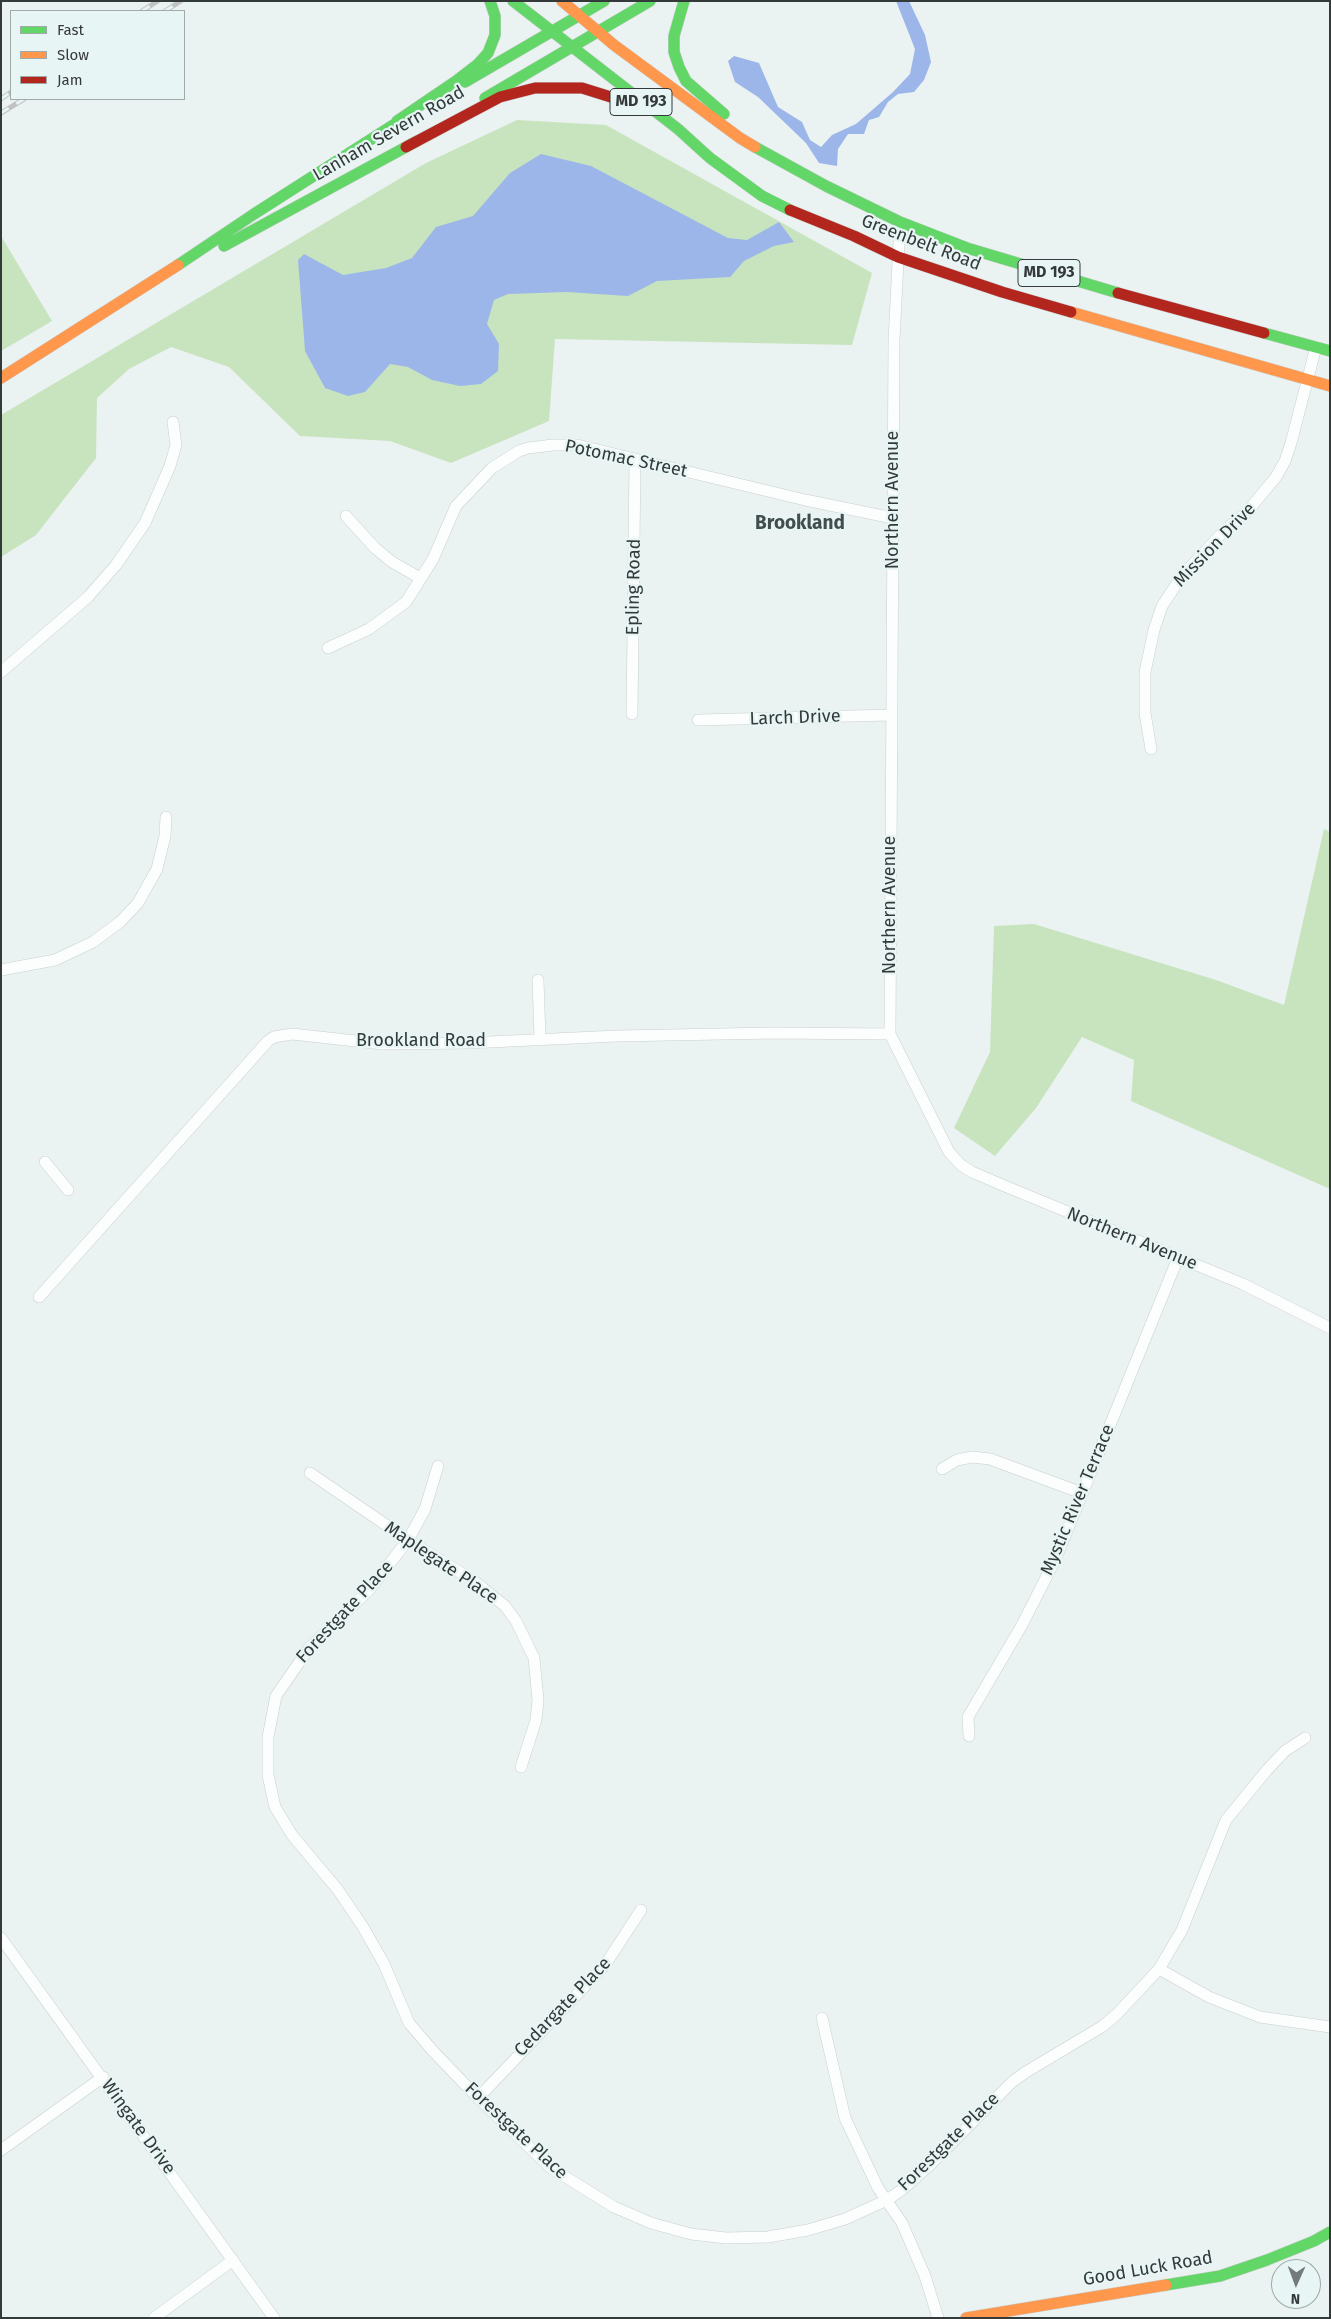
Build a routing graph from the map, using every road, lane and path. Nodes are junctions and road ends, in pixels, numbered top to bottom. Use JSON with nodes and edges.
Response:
{"nodes":[{"id":1,"x":490,"y":1,"type":"edge"},
{"id":2,"x":513,"y":1,"type":"edge"},
{"id":3,"x":562,"y":1,"type":"edge"},
{"id":4,"x":604,"y":1,"type":"edge"},
{"id":5,"x":650,"y":1,"type":"edge"},
{"id":6,"x":684,"y":1,"type":"edge"},
{"id":7,"x":579,"y":16,"type":"junction"},
{"id":8,"x":551,"y":31,"type":"junction"},
{"id":9,"x":598,"y":31,"type":"junction"},
{"id":10,"x":571,"y":47,"type":"junction"},
{"id":11,"x":397,"y":121,"type":"junction"},
{"id":12,"x":406,"y":148,"type":"junction"},
{"id":13,"x":710,"y":158,"type":"junction"},
{"id":14,"x":794,"y":168,"type":"junction"},
{"id":15,"x":900,"y":222,"type":"junction"},
{"id":16,"x":898,"y":257,"type":"junction"},
{"id":17,"x":142,"y":290,"type":"junction"},
{"id":18,"x":1316,"y":347,"type":"junction"},
{"id":19,"x":1330,"y":351,"type":"edge"},
{"id":20,"x":1,"y":378,"type":"edge"},
{"id":21,"x":1308,"y":380,"type":"junction"},
{"id":22,"x":1330,"y":386,"type":"edge"},
{"id":23,"x":173,"y":422,"type":"dead end"},
{"id":24,"x":635,"y":461,"type":"junction"},
{"id":25,"x":346,"y":516,"type":"dead end"},
{"id":26,"x":893,"y":518,"type":"junction"},
{"id":27,"x":420,"y":578,"type":"junction"},
{"id":28,"x":328,"y":648,"type":"dead end"},
{"id":29,"x":1,"y":672,"type":"edge"},
{"id":30,"x":632,"y":714,"type":"dead end"},
{"id":31,"x":891,"y":715,"type":"junction"},
{"id":32,"x":698,"y":720,"type":"dead end"},
{"id":33,"x":1152,"y":749,"type":"dead end"},
{"id":34,"x":166,"y":817,"type":"dead end"},
{"id":35,"x":1,"y":970,"type":"edge"},
{"id":36,"x":538,"y":980,"type":"dead end"},
{"id":37,"x":890,"y":1034,"type":"junction"},
{"id":38,"x":540,"y":1038,"type":"junction"},
{"id":39,"x":45,"y":1162,"type":"dead end"},
{"id":40,"x":68,"y":1190,"type":"dead end"},
{"id":41,"x":1178,"y":1258,"type":"junction"},
{"id":42,"x":39,"y":1298,"type":"dead end"},
{"id":43,"x":1330,"y":1328,"type":"edge"},
{"id":44,"x":438,"y":1466,"type":"dead end"},
{"id":45,"x":942,"y":1470,"type":"dead end"},
{"id":46,"x":310,"y":1473,"type":"dead end"},
{"id":47,"x":1082,"y":1493,"type":"junction"},
{"id":48,"x":408,"y":1540,"type":"junction"},
{"id":49,"x":969,"y":1736,"type":"dead end"},
{"id":50,"x":1305,"y":1738,"type":"dead end"},
{"id":51,"x":521,"y":1767,"type":"dead end"},
{"id":52,"x":641,"y":1910,"type":"dead end"},
{"id":53,"x":1,"y":1938,"type":"edge"},
{"id":54,"x":1159,"y":1969,"type":"junction"},
{"id":55,"x":822,"y":2018,"type":"dead end"},
{"id":56,"x":1330,"y":2027,"type":"edge"},
{"id":57,"x":103,"y":2077,"type":"junction"},
{"id":58,"x":478,"y":2098,"type":"junction"},
{"id":59,"x":1,"y":2150,"type":"edge"},
{"id":60,"x":887,"y":2200,"type":"junction"},
{"id":61,"x":1330,"y":2232,"type":"edge"},
{"id":62,"x":234,"y":2260,"type":"junction"},
{"id":63,"x":154,"y":2318,"type":"edge"},
{"id":64,"x":274,"y":2318,"type":"edge"},
{"id":65,"x":938,"y":2318,"type":"edge"},
{"id":66,"x":966,"y":2318,"type":"edge"}],
"edges":[{"from":1,"to":11,"type":"main road"},
{"from":2,"to":8,"type":"main road","number":"MD 193"},
{"from":3,"to":7,"type":"main road","number":"MD 193"},
{"from":4,"to":7,"type":"main road","name":"Lanham Severn Road"},
{"from":5,"to":9,"type":"main road","name":"Lanham Severn Road"},
{"from":6,"to":14,"type":"main road"},
{"from":7,"to":8,"type":"main road","name":"Lanham Severn Road"},
{"from":7,"to":9,"type":"main road","name":"Greenbelt Road","number":"MD 193"},
{"from":8,"to":10,"type":"main road","name":"Greenbelt Road","number":"MD 193"},
{"from":8,"to":11,"type":"main road","name":"Lanham Severn Road"},
{"from":9,"to":10,"type":"main road","name":"Lanham Severn Road"},
{"from":9,"to":14,"type":"main road","name":"Greenbelt Road","number":"MD 193"},
{"from":10,"to":12,"type":"main road","name":"Lanham Severn Road"},
{"from":10,"to":13,"type":"main road","name":"Greenbelt Road","number":"MD 193"},
{"from":11,"to":17,"type":"main road","name":"Lanham Severn Road"},
{"from":12,"to":13,"type":"main road"},
{"from":12,"to":17,"type":"main road","name":"Lanham Severn Road"},
{"from":13,"to":16,"type":"main road","name":"Greenbelt Road","number":"MD 193"},
{"from":14,"to":15,"type":"main road","name":"Greenbelt Road","number":"MD 193"},
{"from":15,"to":16,"type":"street","name":"Northern Avenue"},
{"from":15,"to":18,"type":"main road","name":"Greenbelt Road","number":"MD 193"},
{"from":16,"to":21,"type":"main road","name":"Greenbelt Road","number":"MD 193"},
{"from":16,"to":26,"type":"street","name":"Northern Avenue"},
{"from":17,"to":20,"type":"main road","name":"Lanham Severn Road"},
{"from":18,"to":19,"type":"main road","name":"Greenbelt Road","number":"MD 193"},
{"from":18,"to":21,"type":"street","name":"Mission Drive"},
{"from":21,"to":22,"type":"main road","name":"Greenbelt Road","number":"MD 193"},
{"from":21,"to":33,"type":"street","name":"Mission Drive"},
{"from":23,"to":29,"type":"street"},
{"from":24,"to":26,"type":"street","name":"Potomac Street"},
{"from":24,"to":27,"type":"street","name":"Potomac Street"},
{"from":24,"to":30,"type":"street","name":"Epling Road"},
{"from":25,"to":27,"type":"street"},
{"from":26,"to":31,"type":"street","name":"Northern Avenue"},
{"from":27,"to":28,"type":"street","name":"Potomac Street"},
{"from":31,"to":32,"type":"street","name":"Larch Drive"},
{"from":31,"to":37,"type":"street","name":"Northern Avenue"},
{"from":34,"to":35,"type":"street"},
{"from":36,"to":38,"type":"street"},
{"from":37,"to":38,"type":"street","name":"Brookland Road"},
{"from":37,"to":41,"type":"street","name":"Northern Avenue"},
{"from":38,"to":42,"type":"street","name":"Brookland Road"},
{"from":39,"to":40,"type":"street"},
{"from":41,"to":43,"type":"street","name":"Northern Avenue"},
{"from":41,"to":47,"type":"street","name":"Mystic River Terrace"},
{"from":44,"to":48,"type":"street","name":"Forestgate Place"},
{"from":45,"to":47,"type":"street"},
{"from":46,"to":48,"type":"street","name":"Maplegate Place"},
{"from":47,"to":49,"type":"street","name":"Mystic River Terrace"},
{"from":48,"to":51,"type":"street","name":"Maplegate Place"},
{"from":48,"to":58,"type":"street","name":"Forestgate Place"},
{"from":50,"to":54,"type":"street","name":"Forestgate Place"},
{"from":52,"to":58,"type":"street","name":"Cedargate Place"},
{"from":53,"to":57,"type":"street","name":"Wingate Drive"},
{"from":54,"to":56,"type":"street"},
{"from":54,"to":60,"type":"street","name":"Forestgate Place"},
{"from":55,"to":60,"type":"street"},
{"from":57,"to":59,"type":"street"},
{"from":57,"to":62,"type":"street","name":"Wingate Drive"},
{"from":58,"to":60,"type":"street","name":"Forestgate Place"},
{"from":60,"to":65,"type":"street"},
{"from":61,"to":66,"type":"main road","name":"Good Luck Road"},
{"from":62,"to":63,"type":"street"},
{"from":62,"to":64,"type":"street","name":"Wingate Drive"}]}
